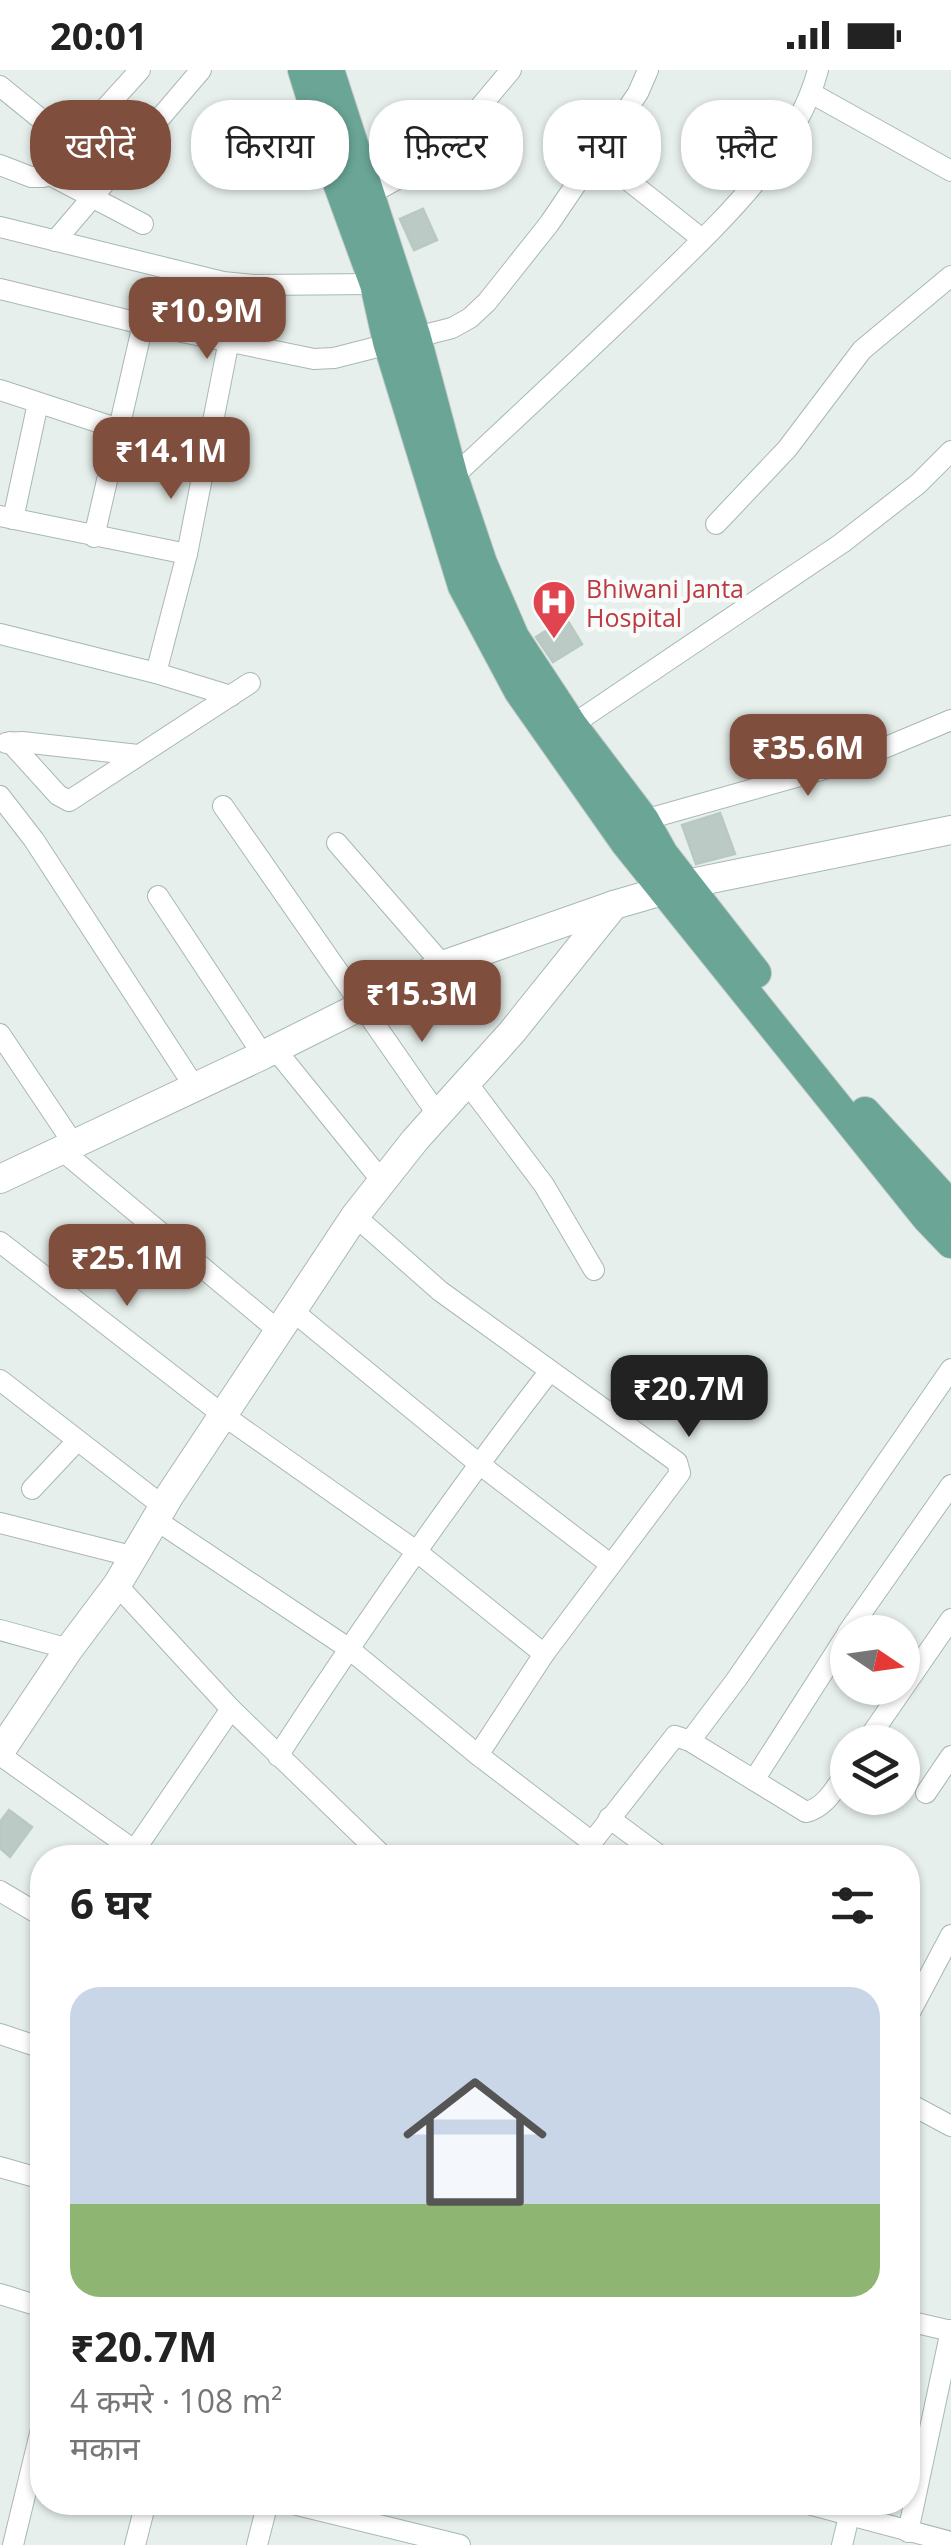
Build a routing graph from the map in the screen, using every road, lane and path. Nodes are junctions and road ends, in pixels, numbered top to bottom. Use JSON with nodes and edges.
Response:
{"nodes":[{"id":1,"x":4,"y":70,"type":"edge"},
{"id":2,"x":201,"y":70,"type":"edge"},
{"id":3,"x":302,"y":70,"type":"edge"},
{"id":4,"x":329,"y":70,"type":"edge"},
{"id":5,"x":511,"y":70,"type":"edge"},
{"id":6,"x":648,"y":70,"type":"edge"},
{"id":7,"x":818,"y":70,"type":"edge"},
{"id":8,"x":134,"y":72,"type":"edge"},
{"id":9,"x":0,"y":77,"type":"edge"},
{"id":10,"x":0,"y":86,"type":"edge"},
{"id":11,"x":812,"y":94,"type":"junction"},
{"id":12,"x":111,"y":100,"type":"edge"},
{"id":13,"x":633,"y":100,"type":"edge"},
{"id":14,"x":30,"y":110,"type":"edge"},
{"id":15,"x":0,"y":165,"type":"edge"},
{"id":16,"x":951,"y":171,"type":"edge"},
{"id":17,"x":30,"y":177,"type":"edge"},
{"id":18,"x":79,"y":190,"type":"edge"},
{"id":19,"x":572,"y":190,"type":"edge"},
{"id":20,"x":640,"y":190,"type":"edge"},
{"id":21,"x":370,"y":194,"type":"junction"},
{"id":22,"x":90,"y":196,"type":"junction"},
{"id":23,"x":143,"y":224,"type":"dead end"},
{"id":24,"x":0,"y":228,"type":"edge"},
{"id":25,"x":702,"y":239,"type":"junction"},
{"id":26,"x":55,"y":241,"type":"junction"},
{"id":27,"x":951,"y":276,"type":"edge"},
{"id":28,"x":240,"y":284,"type":"junction"},
{"id":29,"x":375,"y":284,"type":"junction"},
{"id":30,"x":0,"y":289,"type":"edge"},
{"id":31,"x":143,"y":324,"type":"junction"},
{"id":32,"x":402,"y":340,"type":"junction"},
{"id":33,"x":228,"y":341,"type":"junction"},
{"id":34,"x":0,"y":390,"type":"edge"},
{"id":35,"x":38,"y":402,"type":"junction"},
{"id":36,"x":118,"y":429,"type":"junction"},
{"id":37,"x":951,"y":451,"type":"edge"},
{"id":38,"x":453,"y":478,"type":"junction"},
{"id":39,"x":6,"y":518,"type":"edge"},
{"id":40,"x":716,"y":524,"type":"dead end"},
{"id":41,"x":94,"y":537,"type":"junction"},
{"id":42,"x":187,"y":554,"type":"junction"},
{"id":43,"x":0,"y":634,"type":"edge"},
{"id":44,"x":156,"y":673,"type":"junction"},
{"id":45,"x":250,"y":683,"type":"dead end"},
{"id":46,"x":230,"y":696,"type":"junction"},
{"id":47,"x":951,"y":720,"type":"edge"},
{"id":48,"x":572,"y":725,"type":"junction"},
{"id":49,"x":5,"y":744,"type":"edge"},
{"id":50,"x":138,"y":756,"type":"junction"},
{"id":51,"x":0,"y":796,"type":"edge"},
{"id":52,"x":223,"y":806,"type":"dead end"},
{"id":53,"x":644,"y":820,"type":"junction"},
{"id":54,"x":951,"y":830,"type":"edge"},
{"id":55,"x":337,"y":843,"type":"dead end"},
{"id":56,"x":675,"y":888,"type":"junction"},
{"id":57,"x":158,"y":896,"type":"dead end"},
{"id":58,"x":614,"y":906,"type":"junction"},
{"id":59,"x":443,"y":965,"type":"junction"},
{"id":60,"x":364,"y":1004,"type":"junction"},
{"id":61,"x":0,"y":1034,"type":"edge"},
{"id":62,"x":269,"y":1052,"type":"junction"},
{"id":63,"x":468,"y":1084,"type":"junction"},
{"id":64,"x":194,"y":1086,"type":"junction"},
{"id":65,"x":438,"y":1115,"type":"junction"},
{"id":66,"x":66,"y":1146,"type":"junction"},
{"id":67,"x":0,"y":1179,"type":"edge"},
{"id":68,"x":382,"y":1181,"type":"junction"},
{"id":69,"x":949,"y":1200,"type":"edge"},
{"id":70,"x":355,"y":1216,"type":"junction"},
{"id":71,"x":0,"y":1242,"type":"edge"},
{"id":72,"x":951,"y":1244,"type":"edge"},
{"id":73,"x":594,"y":1270,"type":"dead end"},
{"id":74,"x":287,"y":1322,"type":"junction"},
{"id":75,"x":951,"y":1370,"type":"edge"},
{"id":76,"x":549,"y":1372,"type":"junction"},
{"id":77,"x":0,"y":1380,"type":"edge"},
{"id":78,"x":223,"y":1415,"type":"junction"},
{"id":79,"x":76,"y":1442,"type":"junction"},
{"id":80,"x":478,"y":1463,"type":"junction"},
{"id":81,"x":951,"y":1485,"type":"edge"},
{"id":82,"x":32,"y":1489,"type":"dead end"},
{"id":83,"x":160,"y":1514,"type":"junction"},
{"id":84,"x":0,"y":1523,"type":"edge"},
{"id":85,"x":416,"y":1551,"type":"junction"},
{"id":86,"x":135,"y":1556,"type":"junction"},
{"id":87,"x":610,"y":1564,"type":"junction"},
{"id":88,"x":118,"y":1585,"type":"junction"},
{"id":89,"x":861,"y":1615,"type":"edge"},
{"id":90,"x":951,"y":1619,"type":"edge"},
{"id":91,"x":0,"y":1630,"type":"edge"},
{"id":92,"x":348,"y":1648,"type":"junction"},
{"id":93,"x":69,"y":1649,"type":"junction"},
{"id":94,"x":544,"y":1654,"type":"junction"},
{"id":95,"x":830,"y":1661,"type":"edge"},
{"id":96,"x":231,"y":1709,"type":"junction"},
{"id":97,"x":878,"y":1725,"type":"edge"},
{"id":98,"x":9,"y":1726,"type":"edge"},
{"id":99,"x":690,"y":1741,"type":"junction"},
{"id":100,"x":0,"y":1753,"type":"edge"},
{"id":101,"x":278,"y":1756,"type":"junction"},
{"id":102,"x":478,"y":1756,"type":"junction"},
{"id":103,"x":951,"y":1756,"type":"edge"},
{"id":104,"x":754,"y":1780,"type":"junction"},
{"id":105,"x":926,"y":1793,"type":"dead end"},
{"id":106,"x":830,"y":1795,"type":"edge"},
{"id":107,"x":609,"y":1818,"type":"junction"},
{"id":108,"x":127,"y":1845,"type":"edge"},
{"id":109,"x":145,"y":1845,"type":"edge"},
{"id":110,"x":371,"y":1845,"type":"edge"},
{"id":111,"x":582,"y":1845,"type":"edge"},
{"id":112,"x":591,"y":1845,"type":"edge"},
{"id":113,"x":645,"y":1845,"type":"edge"},
{"id":114,"x":0,"y":1891,"type":"edge"},
{"id":115,"x":30,"y":1909,"type":"edge"},
{"id":116,"x":948,"y":1947,"type":"edge"},
{"id":117,"x":920,"y":1995,"type":"edge"},
{"id":118,"x":0,"y":2034,"type":"edge"},
{"id":119,"x":30,"y":2044,"type":"edge"},
{"id":120,"x":920,"y":2109,"type":"edge"},
{"id":121,"x":951,"y":2126,"type":"edge"},
{"id":122,"x":0,"y":2167,"type":"edge"},
{"id":123,"x":30,"y":2176,"type":"edge"},
{"id":124,"x":0,"y":2294,"type":"edge"},
{"id":125,"x":30,"y":2303,"type":"edge"},
{"id":126,"x":920,"y":2325,"type":"edge"},
{"id":127,"x":951,"y":2331,"type":"edge"},
{"id":128,"x":30,"y":2475,"type":"edge"},
{"id":129,"x":920,"y":2476,"type":"edge"},
{"id":130,"x":143,"y":2515,"type":"edge"},
{"id":131,"x":264,"y":2515,"type":"edge"},
{"id":132,"x":338,"y":2515,"type":"edge"},
{"id":133,"x":850,"y":2515,"type":"edge"},
{"id":134,"x":866,"y":2515,"type":"edge"},
{"id":135,"x":912,"y":2515,"type":"edge"},
{"id":136,"x":908,"y":2532,"type":"junction"},
{"id":137,"x":944,"y":2542,"type":"edge"},
{"id":138,"x":13,"y":2545,"type":"edge"},
{"id":139,"x":135,"y":2545,"type":"edge"},
{"id":140,"x":256,"y":2545,"type":"edge"},
{"id":141,"x":460,"y":2545,"type":"edge"},
{"id":142,"x":842,"y":2545,"type":"edge"}],
"edges":[{"from":1,"to":9,"type":"street"},
{"from":2,"to":22,"type":"street"},
{"from":3,"to":29,"type":"main road"},
{"from":4,"to":21,"type":"main road"},
{"from":5,"to":21,"type":"street"},
{"from":6,"to":13,"type":"street"},
{"from":7,"to":11,"type":"street"},
{"from":8,"to":12,"type":"street"},
{"from":10,"to":14,"type":"street"},
{"from":11,"to":16,"type":"street"},
{"from":11,"to":25,"type":"street"},
{"from":15,"to":17,"type":"street"},
{"from":18,"to":22,"type":"street"},
{"from":19,"to":32,"type":"street"},
{"from":20,"to":25,"type":"street"},
{"from":21,"to":32,"type":"main road"},
{"from":22,"to":23,"type":"street"},
{"from":22,"to":26,"type":"street"},
{"from":24,"to":26,"type":"street"},
{"from":25,"to":38,"type":"street"},
{"from":26,"to":28,"type":"street"},
{"from":27,"to":40,"type":"street"},
{"from":28,"to":29,"type":"street"},
{"from":28,"to":33,"type":"street"},
{"from":29,"to":32,"type":"main road"},
{"from":30,"to":31,"type":"street"},
{"from":31,"to":33,"type":"street"},
{"from":31,"to":36,"type":"street"},
{"from":32,"to":33,"type":"street"},
{"from":32,"to":38,"type":"main road"},
{"from":32,"to":56,"type":"main road"},
{"from":33,"to":42,"type":"street"},
{"from":34,"to":35,"type":"street"},
{"from":35,"to":36,"type":"street"},
{"from":35,"to":39,"type":"street"},
{"from":36,"to":41,"type":"street"},
{"from":37,"to":48,"type":"street"},
{"from":38,"to":48,"type":"main road"},
{"from":39,"to":41,"type":"street"},
{"from":41,"to":42,"type":"street"},
{"from":42,"to":44,"type":"street"},
{"from":43,"to":44,"type":"street"},
{"from":44,"to":46,"type":"street"},
{"from":45,"to":46,"type":"street"},
{"from":46,"to":50,"type":"street"},
{"from":47,"to":53,"type":"street"},
{"from":48,"to":53,"type":"main road"},
{"from":49,"to":50,"type":"street"},
{"from":49,"to":50,"type":"street"},
{"from":51,"to":64,"type":"street"},
{"from":52,"to":60,"type":"street"},
{"from":53,"to":56,"type":"main road"},
{"from":54,"to":56,"type":"street"},
{"from":55,"to":59,"type":"street"},
{"from":56,"to":58,"type":"street"},
{"from":56,"to":69,"type":"main road"},
{"from":56,"to":72,"type":"main road"},
{"from":57,"to":62,"type":"street"},
{"from":58,"to":59,"type":"street"},
{"from":58,"to":63,"type":"street"},
{"from":59,"to":60,"type":"street"},
{"from":60,"to":62,"type":"street"},
{"from":60,"to":65,"type":"street"},
{"from":61,"to":66,"type":"street"},
{"from":62,"to":64,"type":"street"},
{"from":62,"to":68,"type":"street"},
{"from":63,"to":65,"type":"street"},
{"from":63,"to":73,"type":"street"},
{"from":64,"to":66,"type":"street"},
{"from":65,"to":68,"type":"street"},
{"from":66,"to":67,"type":"street"},
{"from":66,"to":74,"type":"street"},
{"from":68,"to":70,"type":"street"},
{"from":70,"to":74,"type":"street"},
{"from":70,"to":76,"type":"street"},
{"from":71,"to":78,"type":"street"},
{"from":74,"to":78,"type":"street"},
{"from":74,"to":80,"type":"street"},
{"from":75,"to":99,"type":"street"},
{"from":76,"to":80,"type":"street"},
{"from":76,"to":87,"type":"street"},
{"from":77,"to":79,"type":"street"},
{"from":78,"to":83,"type":"street"},
{"from":78,"to":85,"type":"street"},
{"from":79,"to":82,"type":"street"},
{"from":79,"to":83,"type":"street"},
{"from":80,"to":85,"type":"street"},
{"from":80,"to":87,"type":"street"},
{"from":81,"to":89,"type":"street"},
{"from":83,"to":86,"type":"street"},
{"from":83,"to":92,"type":"street"},
{"from":84,"to":86,"type":"street"},
{"from":85,"to":92,"type":"street"},
{"from":85,"to":94,"type":"street"},
{"from":86,"to":88,"type":"street"},
{"from":87,"to":94,"type":"street"},
{"from":88,"to":93,"type":"street"},
{"from":88,"to":96,"type":"street"},
{"from":90,"to":97,"type":"street"},
{"from":91,"to":93,"type":"street"},
{"from":92,"to":101,"type":"street"},
{"from":92,"to":102,"type":"street"},
{"from":93,"to":98,"type":"street"},
{"from":94,"to":102,"type":"street"},
{"from":95,"to":104,"type":"street"},
{"from":96,"to":101,"type":"street"},
{"from":96,"to":109,"type":"street"},
{"from":98,"to":100,"type":"street"},
{"from":99,"to":104,"type":"street"},
{"from":99,"to":107,"type":"street"},
{"from":100,"to":108,"type":"street"},
{"from":101,"to":110,"type":"street"},
{"from":102,"to":111,"type":"street"},
{"from":103,"to":105,"type":"street"},
{"from":104,"to":106,"type":"street"},
{"from":107,"to":112,"type":"street"},
{"from":107,"to":113,"type":"street"},
{"from":114,"to":115,"type":"street"},
{"from":116,"to":117,"type":"street"},
{"from":118,"to":119,"type":"street"},
{"from":120,"to":121,"type":"street"},
{"from":122,"to":123,"type":"street"},
{"from":124,"to":125,"type":"street"},
{"from":126,"to":127,"type":"street"},
{"from":127,"to":129,"type":"street"},
{"from":128,"to":138,"type":"street"},
{"from":130,"to":139,"type":"street"},
{"from":131,"to":140,"type":"street"},
{"from":132,"to":141,"type":"street"},
{"from":133,"to":142,"type":"street"},
{"from":134,"to":136,"type":"street"},
{"from":135,"to":136,"type":"street"},
{"from":136,"to":137,"type":"street"}]}
